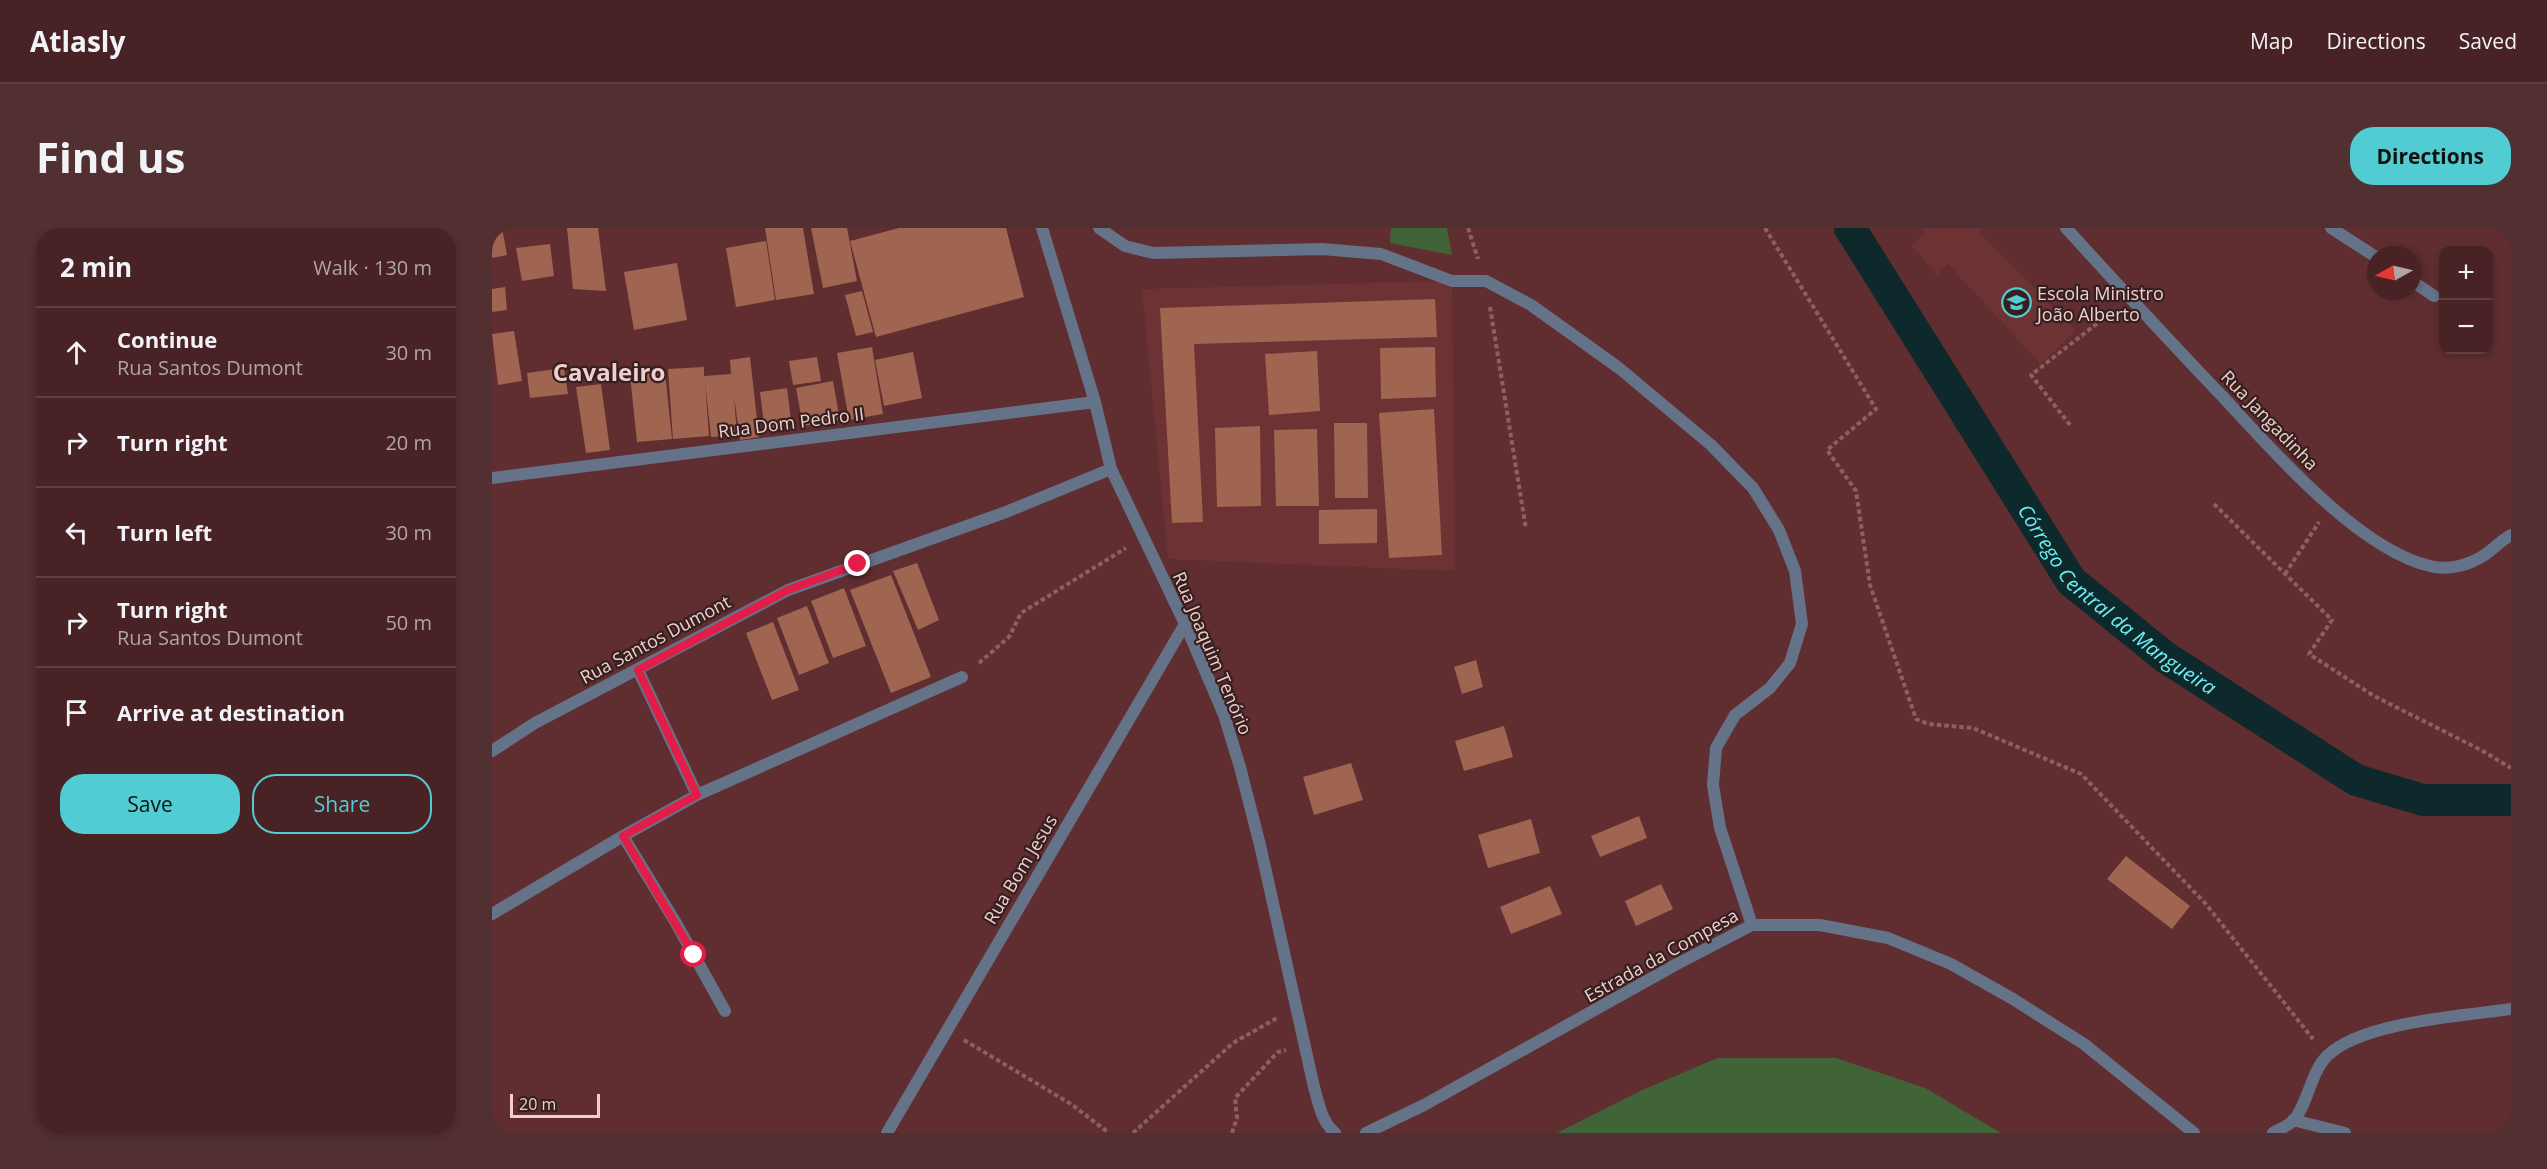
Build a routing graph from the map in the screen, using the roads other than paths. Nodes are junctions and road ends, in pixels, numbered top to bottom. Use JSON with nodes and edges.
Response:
{"nodes":[{"id":1,"x":1042,"y":228,"type":"edge"},
{"id":2,"x":1100,"y":228,"type":"edge"},
{"id":3,"x":2066,"y":228,"type":"edge"},
{"id":4,"x":2331,"y":228,"type":"edge"},
{"id":5,"x":2367,"y":251,"type":"edge"},
{"id":6,"x":2421,"y":287,"type":"edge"},
{"id":7,"x":2434,"y":296,"type":"dead end"},
{"id":8,"x":1095,"y":402,"type":"junction"},
{"id":9,"x":1111,"y":470,"type":"junction"},
{"id":10,"x":492,"y":478,"type":"edge"},
{"id":11,"x":2509,"y":534,"type":"edge"},
{"id":12,"x":1185,"y":624,"type":"junction"},
{"id":13,"x":638,"y":670,"type":"junction"},
{"id":14,"x":962,"y":677,"type":"road end"},
{"id":15,"x":492,"y":751,"type":"edge"},
{"id":16,"x":697,"y":795,"type":"junction"},
{"id":17,"x":623,"y":836,"type":"junction"},
{"id":18,"x":492,"y":914,"type":"edge"},
{"id":19,"x":1752,"y":925,"type":"junction"},
{"id":20,"x":2511,"y":1009,"type":"edge"},
{"id":21,"x":725,"y":1011,"type":"dead end"},
{"id":22,"x":2293,"y":1120,"type":"junction"},
{"id":23,"x":886,"y":1133,"type":"edge"},
{"id":24,"x":1335,"y":1133,"type":"edge"},
{"id":25,"x":1366,"y":1133,"type":"edge"},
{"id":26,"x":2194,"y":1133,"type":"edge"},
{"id":27,"x":2273,"y":1133,"type":"edge"},
{"id":28,"x":2345,"y":1133,"type":"edge"}],
"edges":[{"from":1,"to":8,"type":"street","name":"Rua Joaquim Tenório"},
{"from":2,"to":19,"type":"street"},
{"from":3,"to":11,"type":"street","name":"Rua Jangadinha"},
{"from":4,"to":5,"type":"street"},
{"from":6,"to":7,"type":"street"},
{"from":8,"to":9,"type":"street","name":"Rua Joaquim Tenório"},
{"from":8,"to":10,"type":"street","name":"Rua Dom Pedro II"},
{"from":9,"to":12,"type":"street","name":"Rua Joaquim Tenório"},
{"from":9,"to":13,"type":"street","name":"Rua Santos Dumont"},
{"from":12,"to":23,"type":"street","name":"Rua Bom Jesus"},
{"from":12,"to":24,"type":"street","name":"Rua Joaquim Tenório"},
{"from":13,"to":15,"type":"street","name":"Rua Santos Dumont"},
{"from":13,"to":16,"type":"street"},
{"from":14,"to":16,"type":"street"},
{"from":16,"to":17,"type":"street"},
{"from":17,"to":18,"type":"street"},
{"from":17,"to":21,"type":"street"},
{"from":19,"to":25,"type":"street","name":"Estrada da Compesa"},
{"from":19,"to":26,"type":"street","name":"Estrada da Compesa"},
{"from":20,"to":22,"type":"street"},
{"from":22,"to":27,"type":"street"},
{"from":22,"to":28,"type":"street"}]}
